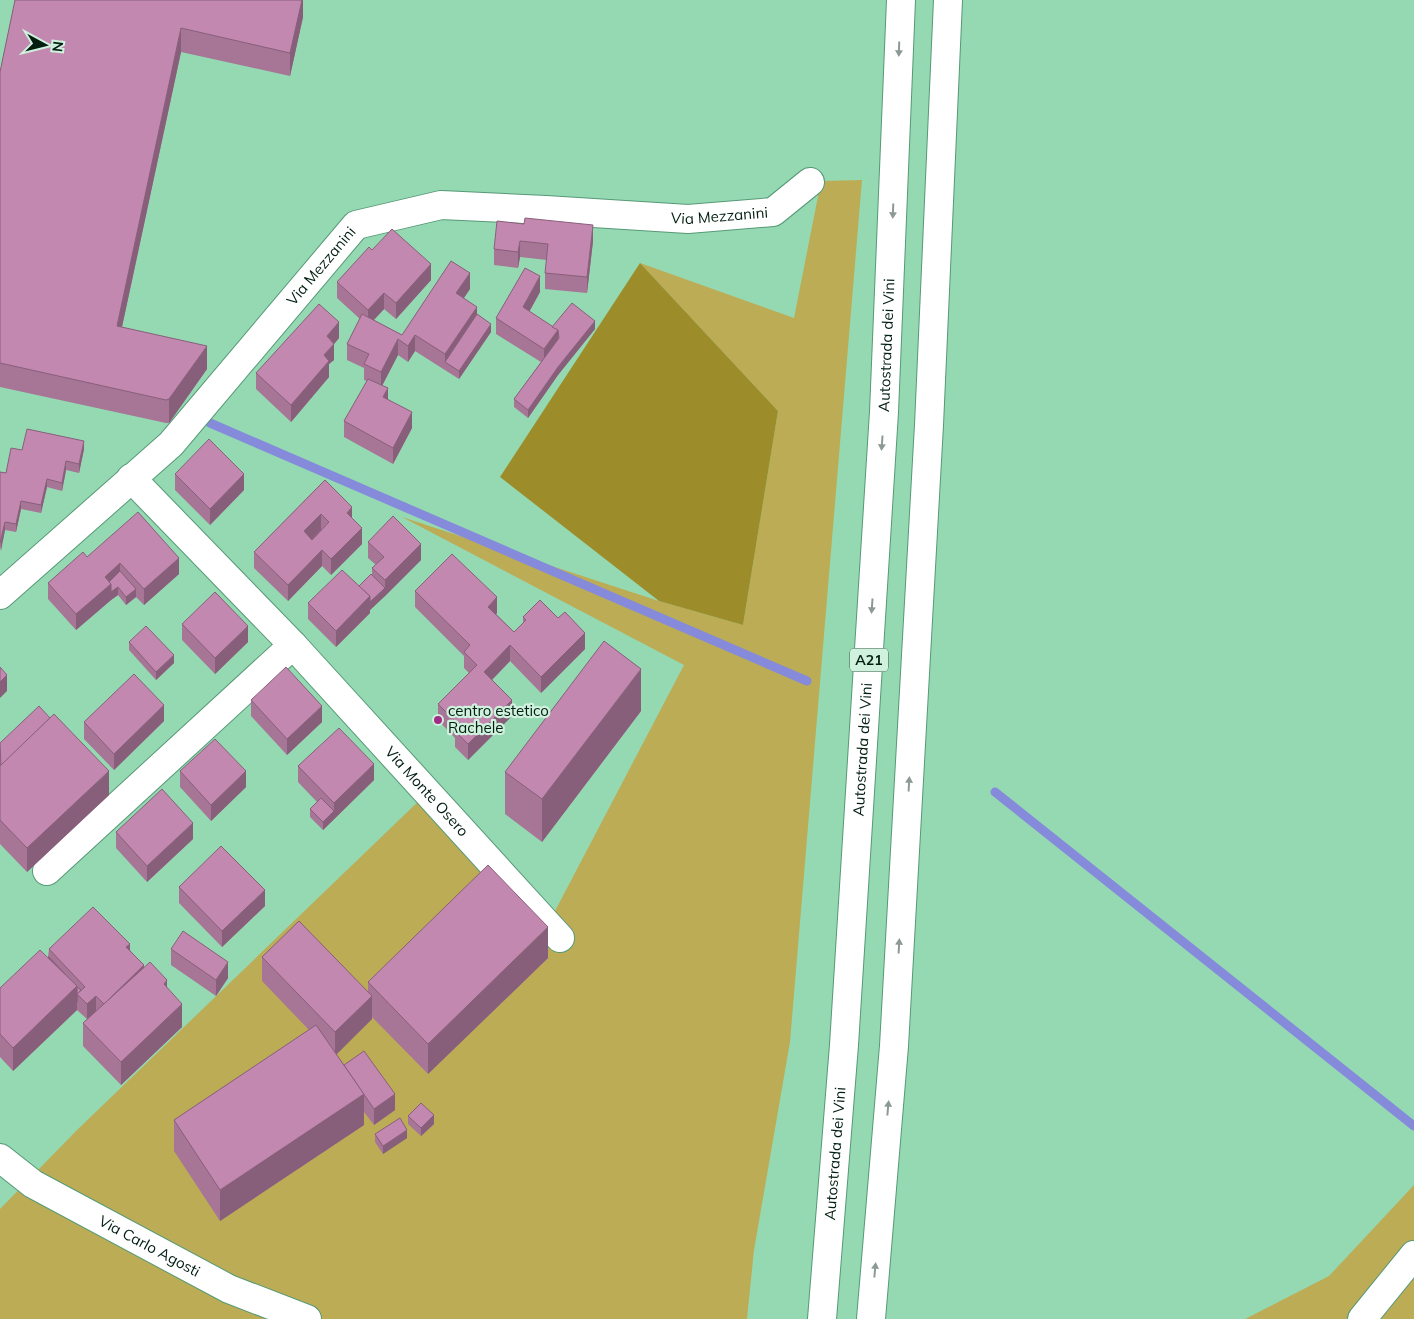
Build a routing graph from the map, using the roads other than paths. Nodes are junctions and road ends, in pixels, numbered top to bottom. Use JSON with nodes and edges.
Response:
{"nodes":[{"id":1,"x":901,"y":0,"type":"edge"},
{"id":2,"x":948,"y":0,"type":"edge"},
{"id":3,"x":810,"y":182,"type":"dead end"},
{"id":4,"x":131,"y":478,"type":"junction"},
{"id":5,"x":0,"y":595,"type":"edge"},
{"id":6,"x":294,"y":645,"type":"junction"},
{"id":7,"x":47,"y":870,"type":"dead end"},
{"id":8,"x":560,"y":938,"type":"dead end"},
{"id":9,"x":0,"y":1158,"type":"edge"},
{"id":10,"x":1414,"y":1255,"type":"edge"},
{"id":11,"x":307,"y":1319,"type":"edge"},
{"id":12,"x":822,"y":1319,"type":"edge"},
{"id":13,"x":871,"y":1319,"type":"edge"},
{"id":14,"x":1362,"y":1319,"type":"edge"}],
"edges":[{"from":1,"to":12,"type":"main road","name":"Autostrada dei Vini","number":"A21","one_way":true},
{"from":13,"to":2,"type":"main road","one_way":true},
{"from":3,"to":4,"type":"main road","name":"Via Mezzanini"},
{"from":4,"to":5,"type":"main road","name":"Via Mezzanini"},
{"from":4,"to":6,"type":"main road","name":"Via Monte Osero"},
{"from":6,"to":7,"type":"main road"},
{"from":6,"to":8,"type":"main road","name":"Via Monte Osero"},
{"from":9,"to":11,"type":"main road","name":"Via Carlo Agosti"},
{"from":10,"to":14,"type":"main road"}]}
